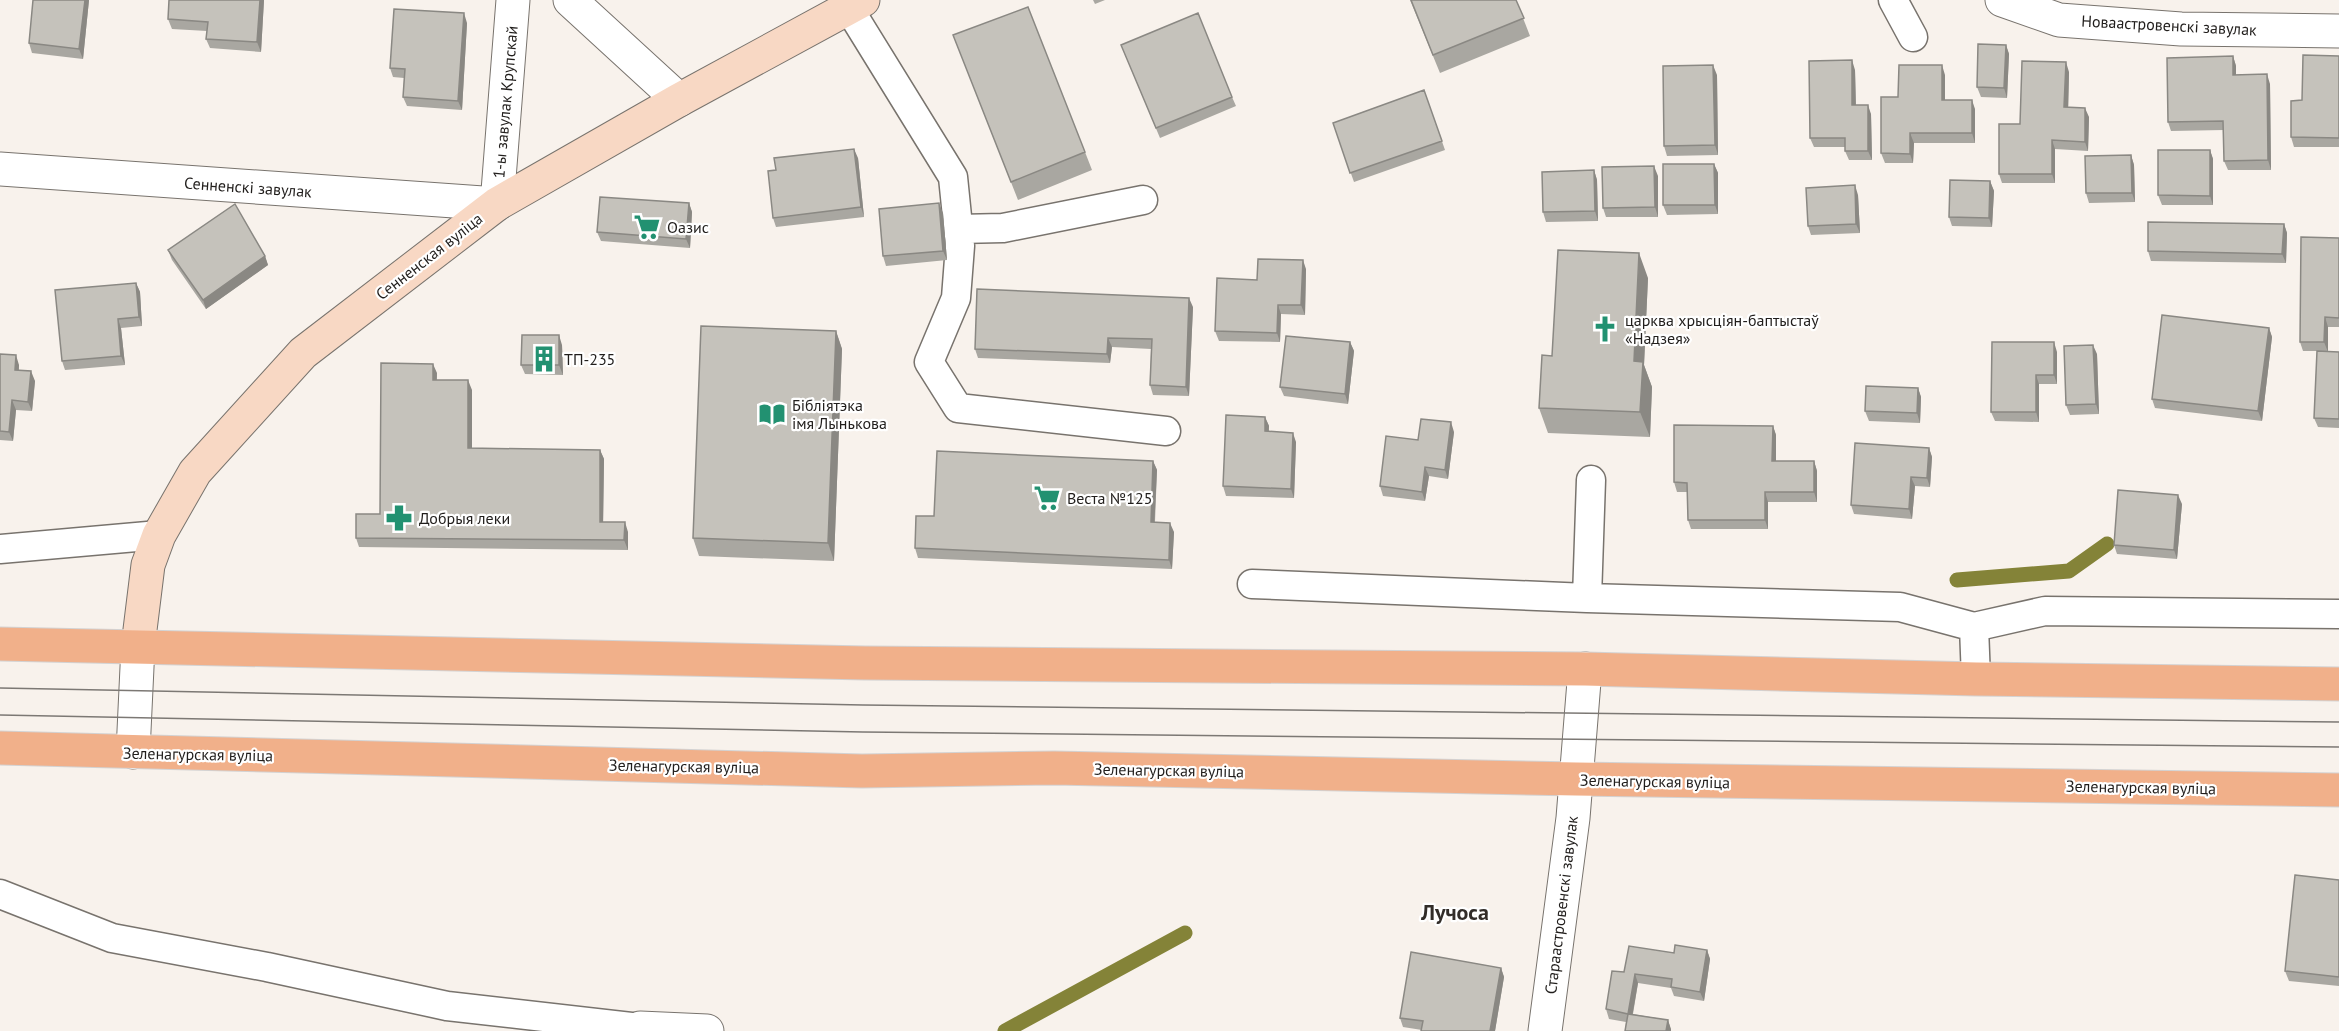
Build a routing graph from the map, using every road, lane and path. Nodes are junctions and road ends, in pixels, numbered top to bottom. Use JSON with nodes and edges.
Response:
{"nodes":[{"id":1,"x":513,"y":0,"type":"edge"},
{"id":2,"x":570,"y":0,"type":"edge"},
{"id":3,"x":1893,"y":0,"type":"edge"},
{"id":4,"x":2002,"y":0,"type":"edge"},
{"id":5,"x":856,"y":3,"type":"edge"},
{"id":6,"x":2339,"y":31,"type":"edge"},
{"id":7,"x":1913,"y":37,"type":"dead end"},
{"id":8,"x":679,"y":100,"type":"junction"},
{"id":9,"x":0,"y":169,"type":"edge"},
{"id":10,"x":1143,"y":200,"type":"dead end"},
{"id":11,"x":496,"y":204,"type":"junction"},
{"id":12,"x":958,"y":229,"type":"junction"},
{"id":13,"x":1166,"y":431,"type":"dead end"},
{"id":14,"x":1591,"y":480,"type":"dead end"},
{"id":15,"x":159,"y":535,"type":"junction"},
{"id":16,"x":0,"y":549,"type":"edge"},
{"id":17,"x":1252,"y":584,"type":"dead end"},
{"id":18,"x":1587,"y":598,"type":"junction"},
{"id":19,"x":2339,"y":614,"type":"edge"},
{"id":20,"x":1974,"y":627,"type":"junction"},
{"id":21,"x":0,"y":644,"type":"edge"},
{"id":22,"x":138,"y":646,"type":"junction"},
{"id":23,"x":1585,"y":669,"type":"junction"},
{"id":24,"x":1976,"y":679,"type":"junction"},
{"id":25,"x":2339,"y":684,"type":"edge"},
{"id":26,"x":0,"y":748,"type":"edge"},
{"id":27,"x":133,"y":752,"type":"junction"},
{"id":28,"x":1576,"y":779,"type":"junction"},
{"id":29,"x":2339,"y":790,"type":"edge"},
{"id":30,"x":0,"y":894,"type":"edge"},
{"id":31,"x":639,"y":1029,"type":"edge"},
{"id":32,"x":707,"y":1031,"type":"edge"},
{"id":33,"x":1545,"y":1031,"type":"edge"}],
"edges":[{"from":1,"to":11,"type":"street","name":"1-ы завулак Крупскай"},
{"from":2,"to":8,"type":"street"},
{"from":3,"to":7,"type":"lane"},
{"from":4,"to":6,"type":"street","name":"Новаастровенскі завулак"},
{"from":5,"to":8,"type":"street","name":"Сенненская вуліца"},
{"from":5,"to":12,"type":"lane"},
{"from":8,"to":11,"type":"street","name":"Сенненская вуліца"},
{"from":9,"to":11,"type":"street","name":"Сенненскі завулак"},
{"from":10,"to":12,"type":"lane"},
{"from":11,"to":15,"type":"street","name":"Сенненская вуліца"},
{"from":12,"to":13,"type":"lane"},
{"from":14,"to":18,"type":"lane"},
{"from":15,"to":16,"type":"lane"},
{"from":15,"to":22,"type":"street","name":"Сенненская вуліца"},
{"from":17,"to":18,"type":"lane"},
{"from":18,"to":20,"type":"lane"},
{"from":19,"to":20,"type":"lane"},
{"from":20,"to":24,"type":"lane"},
{"from":21,"to":22,"type":"main road"},
{"from":22,"to":23,"type":"main road"},
{"from":22,"to":27,"type":"street"},
{"from":23,"to":24,"type":"main road"},
{"from":23,"to":28,"type":"street","name":"Стараастровенскі завулак"},
{"from":24,"to":25,"type":"main road"},
{"from":26,"to":27,"type":"main road","name":"Зеленагурская вуліца"},
{"from":27,"to":28,"type":"main road","name":"Зеленагурская вуліца"},
{"from":28,"to":29,"type":"main road","name":"Зеленагурская вуліца"},
{"from":28,"to":33,"type":"street","name":"Стараастровенскі завулак"},
{"from":30,"to":31,"type":"lane"},
{"from":31,"to":32,"type":"street"}]}
